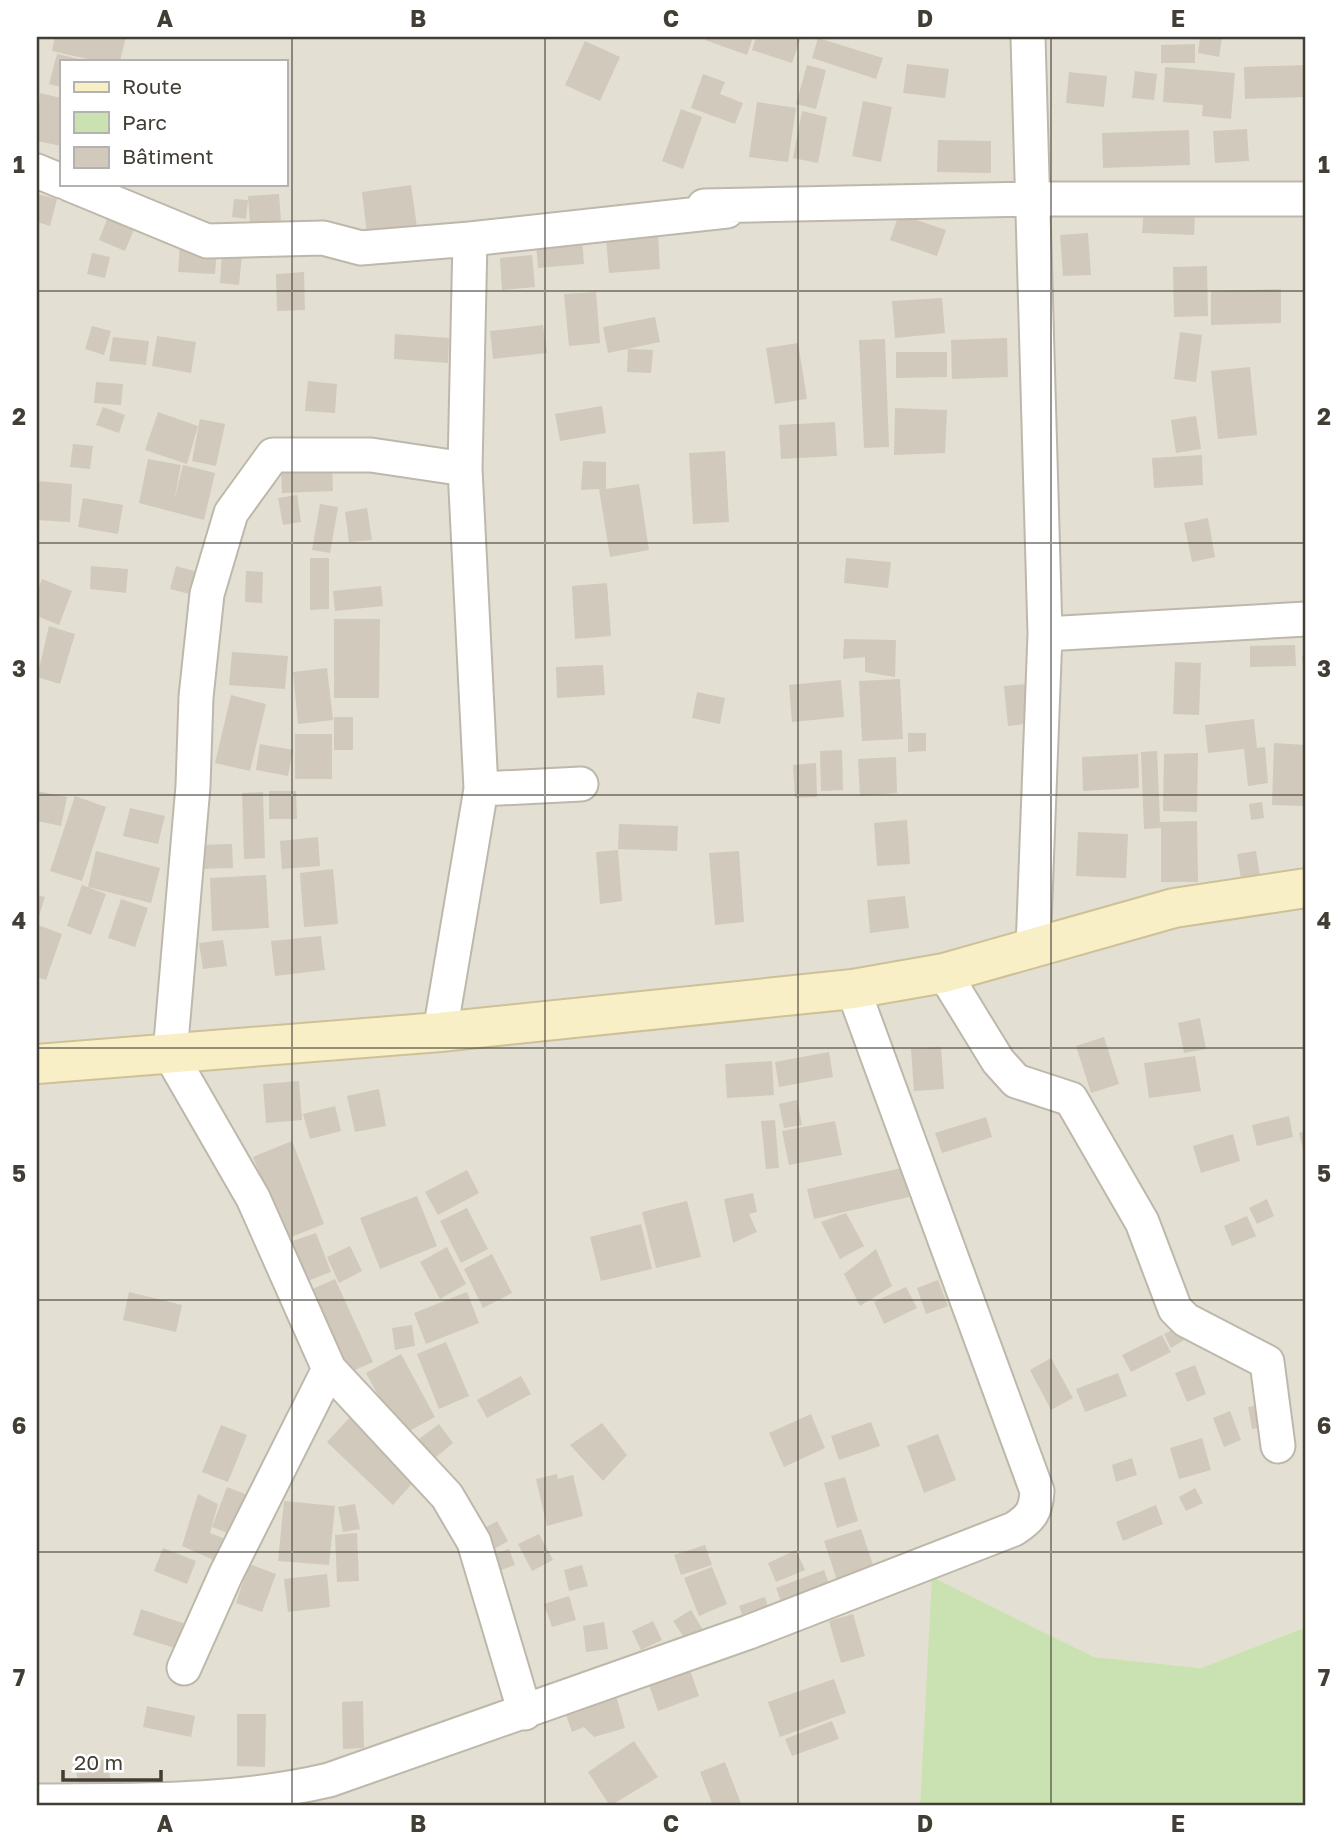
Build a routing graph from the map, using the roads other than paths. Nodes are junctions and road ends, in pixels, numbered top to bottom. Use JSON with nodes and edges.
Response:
{"nodes":[{"id":1,"x":1028,"y":37,"type":"edge"},
{"id":2,"x":37,"y":171,"type":"edge"},
{"id":3,"x":60,"y":181,"type":"edge"},
{"id":4,"x":74,"y":186,"type":"edge"},
{"id":5,"x":1306,"y":199,"type":"edge"},
{"id":6,"x":1032,"y":200,"type":"junction"},
{"id":7,"x":470,"y":239,"type":"junction"},
{"id":8,"x":465,"y":469,"type":"junction"},
{"id":9,"x":1306,"y":619,"type":"edge"},
{"id":10,"x":1045,"y":634,"type":"junction"},
{"id":11,"x":566,"y":786,"type":"dead end"},
{"id":12,"x":481,"y":789,"type":"junction"},
{"id":13,"x":1306,"y":888,"type":"edge"},
{"id":14,"x":1033,"y":949,"type":"junction"},
{"id":15,"x":944,"y":973,"type":"junction"},
{"id":16,"x":853,"y":989,"type":"junction"},
{"id":17,"x":439,"y":1032,"type":"junction"},
{"id":18,"x":170,"y":1054,"type":"junction"},
{"id":19,"x":37,"y":1064,"type":"edge"},
{"id":20,"x":329,"y":1369,"type":"junction"},
{"id":21,"x":1278,"y":1446,"type":"dead end"},
{"id":22,"x":184,"y":1668,"type":"dead end"},
{"id":23,"x":525,"y":1713,"type":"junction"},
{"id":24,"x":37,"y":1801,"type":"edge"}],
"edges":[{"from":1,"to":6,"type":"street"},
{"from":2,"to":3,"type":"street"},
{"from":4,"to":7,"type":"street"},
{"from":5,"to":6,"type":"street"},
{"from":6,"to":7,"type":"street"},
{"from":6,"to":10,"type":"street"},
{"from":7,"to":8,"type":"street"},
{"from":8,"to":12,"type":"street"},
{"from":8,"to":18,"type":"street"},
{"from":9,"to":10,"type":"street"},
{"from":10,"to":14,"type":"street"},
{"from":11,"to":12,"type":"street"},
{"from":12,"to":17,"type":"street"},
{"from":13,"to":14,"type":"street"},
{"from":14,"to":15,"type":"street"},
{"from":15,"to":16,"type":"street"},
{"from":15,"to":21,"type":"street"},
{"from":16,"to":17,"type":"street"},
{"from":16,"to":23,"type":"street"},
{"from":17,"to":18,"type":"street"},
{"from":18,"to":19,"type":"street"},
{"from":18,"to":20,"type":"street"},
{"from":20,"to":22,"type":"street"},
{"from":20,"to":23,"type":"street"},
{"from":23,"to":24,"type":"street"}]}
